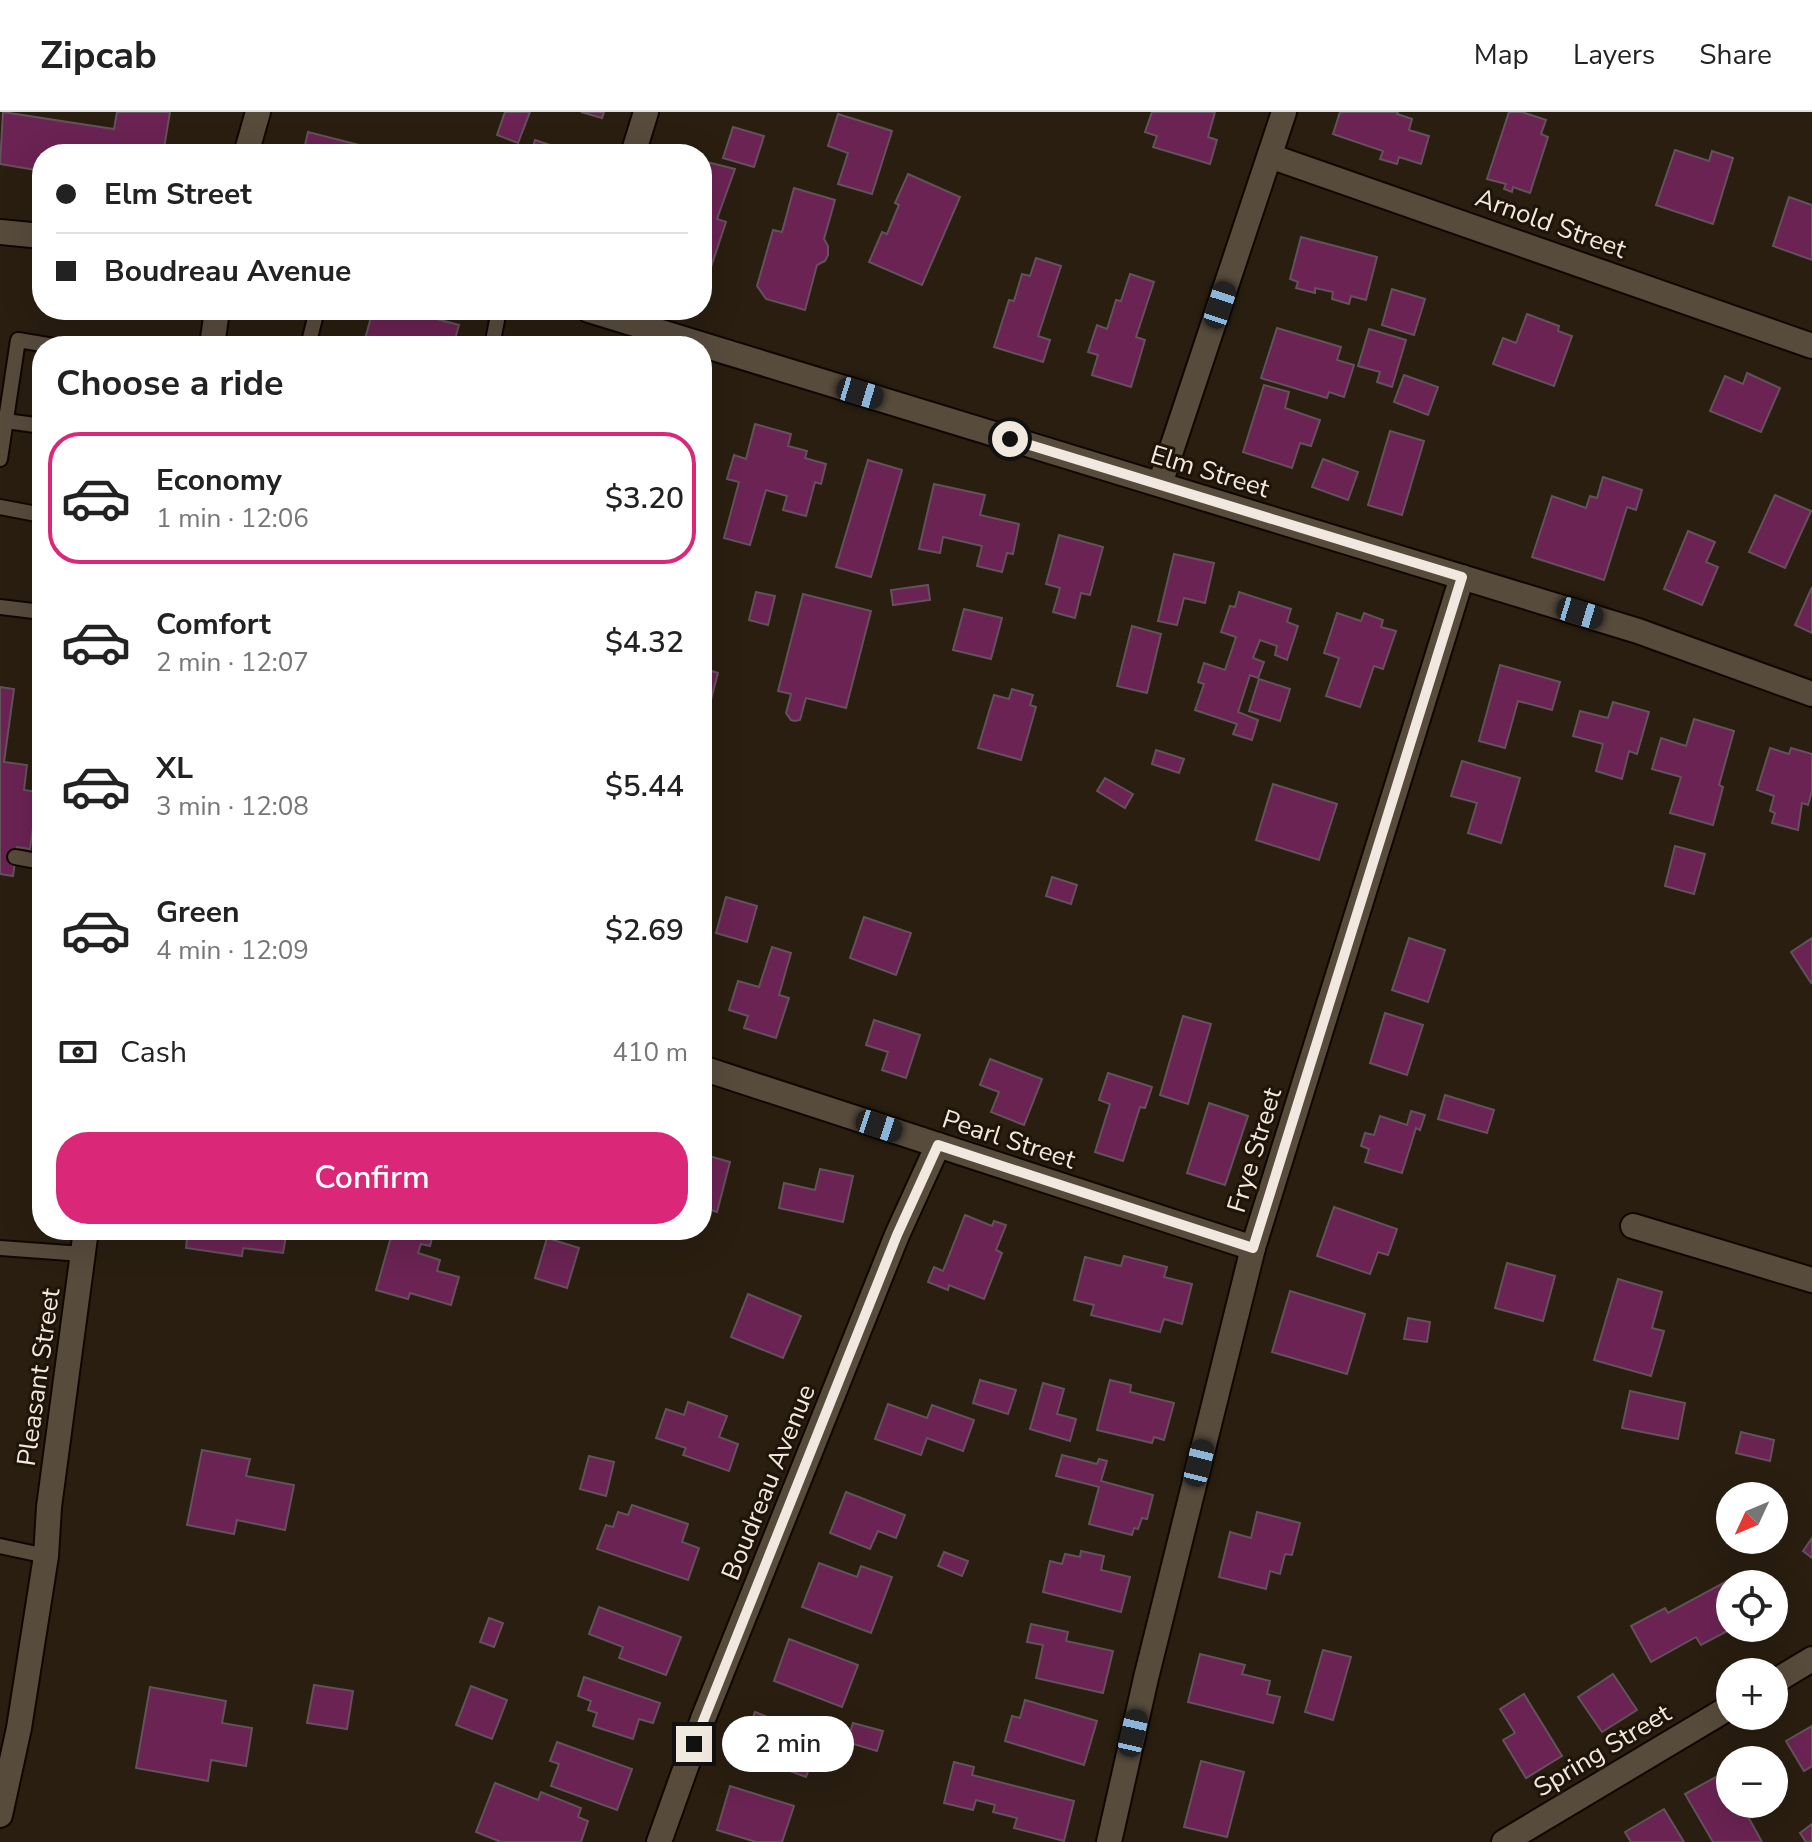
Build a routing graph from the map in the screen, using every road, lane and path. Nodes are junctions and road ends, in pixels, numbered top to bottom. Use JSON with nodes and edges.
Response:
{"nodes":[{"id":1,"x":258,"y":112,"type":"edge"},
{"id":2,"x":646,"y":112,"type":"edge"},
{"id":3,"x":1284,"y":112,"type":"edge"},
{"id":4,"x":249,"y":144,"type":"edge"},
{"id":5,"x":636,"y":144,"type":"edge"},
{"id":6,"x":1270,"y":156,"type":"junction"},
{"id":7,"x":0,"y":232,"type":"edge"},
{"id":8,"x":32,"y":235,"type":"edge"},
{"id":9,"x":622,"y":320,"type":"edge"},
{"id":10,"x":674,"y":336,"type":"edge"},
{"id":11,"x":32,"y":342,"type":"edge"},
{"id":12,"x":1812,"y":346,"type":"edge"},
{"id":13,"x":712,"y":347,"type":"edge"},
{"id":14,"x":6,"y":421,"type":"junction"},
{"id":15,"x":32,"y":425,"type":"edge"},
{"id":16,"x":0,"y":459,"type":"edge"},
{"id":17,"x":1160,"y":484,"type":"junction"},
{"id":18,"x":0,"y":507,"type":"edge"},
{"id":19,"x":32,"y":513,"type":"edge"},
{"id":20,"x":1462,"y":577,"type":"junction"},
{"id":21,"x":0,"y":607,"type":"edge"},
{"id":22,"x":32,"y":611,"type":"edge"},
{"id":23,"x":1812,"y":694,"type":"edge"},
{"id":24,"x":15,"y":857,"type":"dead end"},
{"id":25,"x":32,"y":860,"type":"edge"},
{"id":26,"x":712,"y":1071,"type":"edge"},
{"id":27,"x":938,"y":1145,"type":"junction"},
{"id":28,"x":1633,"y":1226,"type":"dead end"},
{"id":29,"x":84,"y":1242,"type":"edge"},
{"id":30,"x":0,"y":1248,"type":"edge"},
{"id":31,"x":1253,"y":1248,"type":"junction"},
{"id":32,"x":1812,"y":1280,"type":"edge"},
{"id":33,"x":0,"y":1546,"type":"edge"},
{"id":34,"x":46,"y":1556,"type":"junction"},
{"id":35,"x":1812,"y":1659,"type":"edge"},
{"id":36,"x":1788,"y":1674,"type":"edge"},
{"id":37,"x":1716,"y":1715,"type":"edge"},
{"id":38,"x":0,"y":1815,"type":"edge"},
{"id":39,"x":659,"y":1842,"type":"edge"},
{"id":40,"x":1109,"y":1842,"type":"edge"},
{"id":41,"x":1504,"y":1842,"type":"edge"}],
"edges":[{"from":1,"to":4,"type":"street"},
{"from":2,"to":5,"type":"street"},
{"from":3,"to":6,"type":"street"},
{"from":6,"to":12,"type":"street","name":"Arnold Street"},
{"from":6,"to":17,"type":"street"},
{"from":7,"to":8,"type":"street"},
{"from":9,"to":10,"type":"street","name":"Elm Street"},
{"from":11,"to":14,"type":"lane"},
{"from":13,"to":17,"type":"street","name":"Elm Street"},
{"from":14,"to":15,"type":"lane"},
{"from":14,"to":16,"type":"lane"},
{"from":17,"to":20,"type":"street","name":"Elm Street"},
{"from":18,"to":19,"type":"lane"},
{"from":20,"to":23,"type":"street","name":"Elm Street"},
{"from":20,"to":31,"type":"street","name":"Frye Street"},
{"from":21,"to":22,"type":"lane"},
{"from":24,"to":25,"type":"lane"},
{"from":26,"to":27,"type":"street","name":"Pearl Street"},
{"from":27,"to":31,"type":"street","name":"Pearl Street"},
{"from":27,"to":39,"type":"street","name":"Boudreau Avenue"},
{"from":28,"to":32,"type":"street"},
{"from":29,"to":30,"type":"lane"},
{"from":29,"to":34,"type":"street","name":"Pleasant Street"},
{"from":31,"to":40,"type":"street","name":"Frye Street"},
{"from":33,"to":34,"type":"lane"},
{"from":34,"to":38,"type":"street","name":"Pleasant Street"},
{"from":35,"to":36,"type":"street"},
{"from":37,"to":41,"type":"street","name":"Spring Street"}]}
